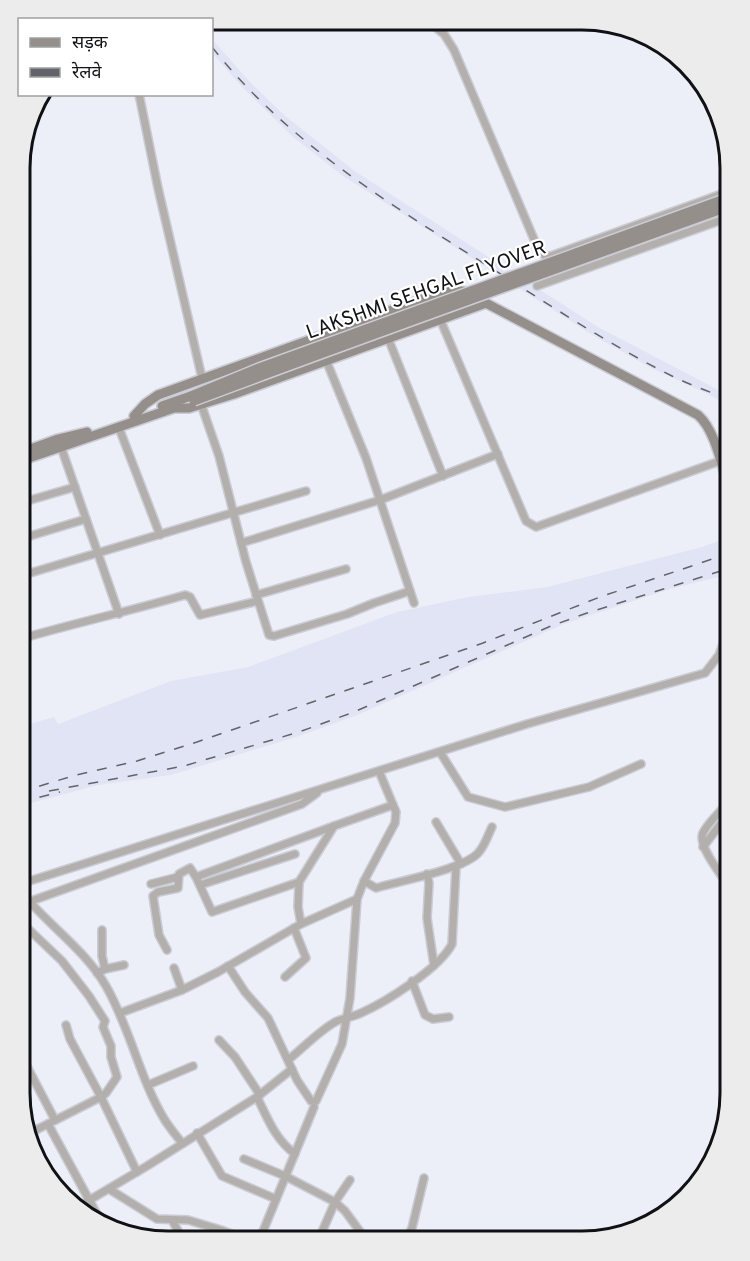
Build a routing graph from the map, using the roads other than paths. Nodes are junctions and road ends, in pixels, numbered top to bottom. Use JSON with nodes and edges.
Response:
{"nodes":[{"id":1,"x":439,"y":30,"type":"edge"},
{"id":2,"x":139,"y":96,"type":"edge"},
{"id":3,"x":720,"y":195,"type":"edge"},
{"id":4,"x":720,"y":201,"type":"edge"},
{"id":5,"x":720,"y":210,"type":"edge"},
{"id":6,"x":720,"y":221,"type":"edge"},
{"id":7,"x":537,"y":286,"type":"dead end"},
{"id":8,"x":486,"y":303,"type":"junction"},
{"id":9,"x":440,"y":319,"type":"junction"},
{"id":10,"x":388,"y":338,"type":"junction"},
{"id":11,"x":326,"y":360,"type":"junction"},
{"id":12,"x":202,"y":378,"type":"junction"},
{"id":13,"x":195,"y":400,"type":"junction"},
{"id":14,"x":134,"y":416,"type":"junction"},
{"id":15,"x":118,"y":428,"type":"junction"},
{"id":16,"x":60,"y":443,"type":"junction"},
{"id":17,"x":30,"y":450,"type":"edge"},
{"id":18,"x":498,"y":454,"type":"junction"},
{"id":19,"x":30,"y":456,"type":"edge"},
{"id":20,"x":720,"y":461,"type":"joint"},
{"id":21,"x":443,"y":476,"type":"junction"},
{"id":22,"x":75,"y":487,"type":"junction"},
{"id":23,"x":306,"y":491,"type":"dead end"},
{"id":24,"x":30,"y":500,"type":"edge"},
{"id":25,"x":380,"y":500,"type":"junction"},
{"id":26,"x":233,"y":513,"type":"junction"},
{"id":27,"x":86,"y":519,"type":"junction"},
{"id":28,"x":160,"y":535,"type":"junction"},
{"id":29,"x":30,"y":536,"type":"edge"},
{"id":30,"x":241,"y":543,"type":"junction"},
{"id":31,"x":98,"y":554,"type":"junction"},
{"id":32,"x":346,"y":568,"type":"dead end"},
{"id":33,"x":30,"y":573,"type":"edge"},
{"id":34,"x":410,"y":591,"type":"junction"},
{"id":35,"x":257,"y":598,"type":"junction"},
{"id":36,"x":414,"y":603,"type":"dead end"},
{"id":37,"x":118,"y":614,"type":"junction"},
{"id":38,"x":30,"y":636,"type":"edge"},
{"id":39,"x":720,"y":650,"type":"edge"},
{"id":40,"x":440,"y":752,"type":"junction"},
{"id":41,"x":641,"y":764,"type":"dead end"},
{"id":42,"x":379,"y":771,"type":"junction"},
{"id":43,"x":319,"y":790,"type":"junction"},
{"id":44,"x":393,"y":805,"type":"junction"},
{"id":45,"x":436,"y":822,"type":"dead end"},
{"id":46,"x":720,"y":825,"type":"edge"},
{"id":47,"x":334,"y":826,"type":"junction"},
{"id":48,"x":492,"y":827,"type":"dead end"},
{"id":49,"x":295,"y":854,"type":"dead end"},
{"id":50,"x":458,"y":866,"type":"junction"},
{"id":51,"x":720,"y":872,"type":"edge"},
{"id":52,"x":427,"y":874,"type":"junction"},
{"id":53,"x":178,"y":877,"type":"junction"},
{"id":54,"x":196,"y":877,"type":"junction"},
{"id":55,"x":30,"y":881,"type":"edge"},
{"id":56,"x":364,"y":881,"type":"junction"},
{"id":57,"x":299,"y":882,"type":"junction"},
{"id":58,"x":151,"y":884,"type":"dead end"},
{"id":59,"x":200,"y":885,"type":"junction"},
{"id":60,"x":357,"y":899,"type":"junction"},
{"id":61,"x":30,"y":902,"type":"edge"},
{"id":62,"x":30,"y":903,"type":"edge"},
{"id":63,"x":298,"y":926,"type":"junction"},
{"id":64,"x":102,"y":930,"type":"dead end"},
{"id":65,"x":30,"y":931,"type":"edge"},
{"id":66,"x":167,"y":950,"type":"dead end"},
{"id":67,"x":124,"y":965,"type":"dead end"},
{"id":68,"x":434,"y":965,"type":"junction"},
{"id":69,"x":228,"y":966,"type":"junction"},
{"id":70,"x":174,"y":968,"type":"dead end"},
{"id":71,"x":105,"y":969,"type":"junction"},
{"id":72,"x":97,"y":973,"type":"junction"},
{"id":73,"x":285,"y":977,"type":"dead end"},
{"id":74,"x":412,"y":981,"type":"junction"},
{"id":75,"x":182,"y":990,"type":"junction"},
{"id":76,"x":120,"y":1013,"type":"junction"},
{"id":77,"x":449,"y":1017,"type":"dead end"},
{"id":78,"x":347,"y":1018,"type":"junction"},
{"id":79,"x":66,"y":1024,"type":"dead end"},
{"id":80,"x":219,"y":1040,"type":"dead end"},
{"id":81,"x":288,"y":1060,"type":"junction"},
{"id":82,"x":193,"y":1066,"type":"dead end"},
{"id":83,"x":292,"y":1069,"type":"junction"},
{"id":84,"x":30,"y":1075,"type":"edge"},
{"id":85,"x":147,"y":1085,"type":"junction"},
{"id":86,"x":258,"y":1096,"type":"junction"},
{"id":87,"x":101,"y":1097,"type":"junction"},
{"id":88,"x":314,"y":1103,"type":"junction"},
{"id":89,"x":51,"y":1122,"type":"junction"},
{"id":90,"x":35,"y":1130,"type":"edge"},
{"id":91,"x":197,"y":1133,"type":"junction"},
{"id":92,"x":182,"y":1143,"type":"junction"},
{"id":93,"x":295,"y":1154,"type":"junction"},
{"id":94,"x":244,"y":1159,"type":"dead end"},
{"id":95,"x":136,"y":1172,"type":"junction"},
{"id":96,"x":285,"y":1176,"type":"junction"},
{"id":97,"x":424,"y":1178,"type":"dead end"},
{"id":98,"x":350,"y":1180,"type":"dead end"},
{"id":99,"x":109,"y":1189,"type":"junction"},
{"id":100,"x":276,"y":1198,"type":"junction"},
{"id":101,"x":90,"y":1200,"type":"junction"},
{"id":102,"x":335,"y":1202,"type":"junction"},
{"id":103,"x":85,"y":1203,"type":"edge"},
{"id":104,"x":95,"y":1210,"type":"edge"},
{"id":105,"x":172,"y":1220,"type":"junction"},
{"id":106,"x":178,"y":1231,"type":"edge"},
{"id":107,"x":224,"y":1231,"type":"edge"},
{"id":108,"x":263,"y":1231,"type":"edge"},
{"id":109,"x":322,"y":1231,"type":"edge"},
{"id":110,"x":360,"y":1231,"type":"edge"},
{"id":111,"x":410,"y":1231,"type":"edge"}],
"edges":[{"from":1,"to":3,"type":"street"},
{"from":2,"to":12,"type":"street"},
{"from":4,"to":13,"type":"main road","name":"LAKSHMI SEHGAL FLYOVER","bridge":true},
{"from":5,"to":13,"type":"main road","name":"LAKSHMI SEHGAL FLYOVER","bridge":true},
{"from":6,"to":7,"type":"street"},
{"from":8,"to":9,"type":"main road"},
{"from":8,"to":12,"type":"main road"},
{"from":8,"to":20,"type":"main road"},
{"from":9,"to":10,"type":"main road"},
{"from":9,"to":18,"type":"street"},
{"from":10,"to":11,"type":"main road"},
{"from":10,"to":21,"type":"street"},
{"from":11,"to":13,"type":"main road"},
{"from":11,"to":25,"type":"street"},
{"from":12,"to":14,"type":"main road"},
{"from":13,"to":14,"type":"main road","name":"LAKSHMI SEHGAL FLYOVER"},
{"from":13,"to":15,"type":"main road","name":"LAKSHMI SEHGAL FLYOVER"},
{"from":13,"to":26,"type":"street"},
{"from":14,"to":16,"type":"main road","name":"LAKSHMI SEHGAL FLYOVER"},
{"from":15,"to":16,"type":"main road","name":"LAKSHMI SEHGAL FLYOVER"},
{"from":15,"to":28,"type":"street"},
{"from":16,"to":17,"type":"main road"},
{"from":16,"to":19,"type":"main road"},
{"from":16,"to":22,"type":"street"},
{"from":18,"to":20,"type":"street"},
{"from":18,"to":21,"type":"street"},
{"from":21,"to":25,"type":"street"},
{"from":22,"to":24,"type":"street"},
{"from":22,"to":27,"type":"street"},
{"from":23,"to":26,"type":"street"},
{"from":25,"to":30,"type":"street"},
{"from":25,"to":34,"type":"street"},
{"from":26,"to":28,"type":"street"},
{"from":26,"to":30,"type":"street"},
{"from":27,"to":29,"type":"street"},
{"from":27,"to":31,"type":"street"},
{"from":28,"to":31,"type":"street"},
{"from":30,"to":35,"type":"street"},
{"from":31,"to":33,"type":"street"},
{"from":31,"to":37,"type":"street"},
{"from":32,"to":35,"type":"street"},
{"from":34,"to":35,"type":"street"},
{"from":34,"to":36,"type":"street"},
{"from":35,"to":37,"type":"street"},
{"from":37,"to":38,"type":"street"},
{"from":39,"to":40,"type":"street"},
{"from":40,"to":41,"type":"street"},
{"from":40,"to":42,"type":"street"},
{"from":42,"to":43,"type":"street"},
{"from":42,"to":44,"type":"street"},
{"from":43,"to":55,"type":"street"},
{"from":43,"to":61,"type":"street"},
{"from":44,"to":47,"type":"street"},
{"from":44,"to":56,"type":"street"},
{"from":45,"to":50,"type":"street"},
{"from":46,"to":51,"type":"street"},
{"from":47,"to":54,"type":"street"},
{"from":47,"to":57,"type":"street"},
{"from":48,"to":50,"type":"street"},
{"from":49,"to":59,"type":"street"},
{"from":50,"to":52,"type":"street"},
{"from":50,"to":68,"type":"street"},
{"from":52,"to":56,"type":"street"},
{"from":52,"to":68,"type":"street"},
{"from":53,"to":54,"type":"street"},
{"from":53,"to":58,"type":"street"},
{"from":53,"to":66,"type":"street"},
{"from":54,"to":59,"type":"street"},
{"from":56,"to":60,"type":"street"},
{"from":57,"to":59,"type":"street"},
{"from":57,"to":63,"type":"street"},
{"from":60,"to":63,"type":"street"},
{"from":60,"to":78,"type":"street"},
{"from":62,"to":72,"type":"street"},
{"from":63,"to":69,"type":"street"},
{"from":63,"to":73,"type":"street"},
{"from":64,"to":71,"type":"street"},
{"from":65,"to":87,"type":"street"},
{"from":67,"to":71,"type":"street"},
{"from":68,"to":74,"type":"street"},
{"from":69,"to":75,"type":"street"},
{"from":69,"to":81,"type":"street"},
{"from":70,"to":75,"type":"street"},
{"from":71,"to":72,"type":"street"},
{"from":72,"to":76,"type":"street"},
{"from":74,"to":77,"type":"street"},
{"from":74,"to":78,"type":"street"},
{"from":75,"to":76,"type":"street"},
{"from":76,"to":85,"type":"street"},
{"from":78,"to":81,"type":"street"},
{"from":78,"to":88,"type":"street"},
{"from":79,"to":87,"type":"street"},
{"from":80,"to":86,"type":"street"},
{"from":81,"to":83,"type":"street"},
{"from":82,"to":85,"type":"street"},
{"from":83,"to":86,"type":"street"},
{"from":83,"to":88,"type":"street"},
{"from":84,"to":89,"type":"street"},
{"from":85,"to":92,"type":"street"},
{"from":86,"to":91,"type":"street"},
{"from":86,"to":93,"type":"street"},
{"from":87,"to":89,"type":"street"},
{"from":87,"to":95,"type":"street"},
{"from":88,"to":93,"type":"street"},
{"from":89,"to":90,"type":"street"},
{"from":89,"to":101,"type":"street"},
{"from":91,"to":92,"type":"street"},
{"from":91,"to":100,"type":"street"},
{"from":92,"to":95,"type":"street"},
{"from":93,"to":96,"type":"street"},
{"from":94,"to":96,"type":"street"},
{"from":95,"to":99,"type":"street"},
{"from":96,"to":100,"type":"street"},
{"from":96,"to":102,"type":"street"},
{"from":97,"to":111,"type":"street"},
{"from":98,"to":102,"type":"street"},
{"from":99,"to":101,"type":"street"},
{"from":99,"to":105,"type":"street"},
{"from":100,"to":108,"type":"street"},
{"from":101,"to":103,"type":"street"},
{"from":101,"to":104,"type":"street"},
{"from":102,"to":109,"type":"street"},
{"from":102,"to":110,"type":"street"},
{"from":105,"to":106,"type":"street"},
{"from":105,"to":107,"type":"street"}]}
